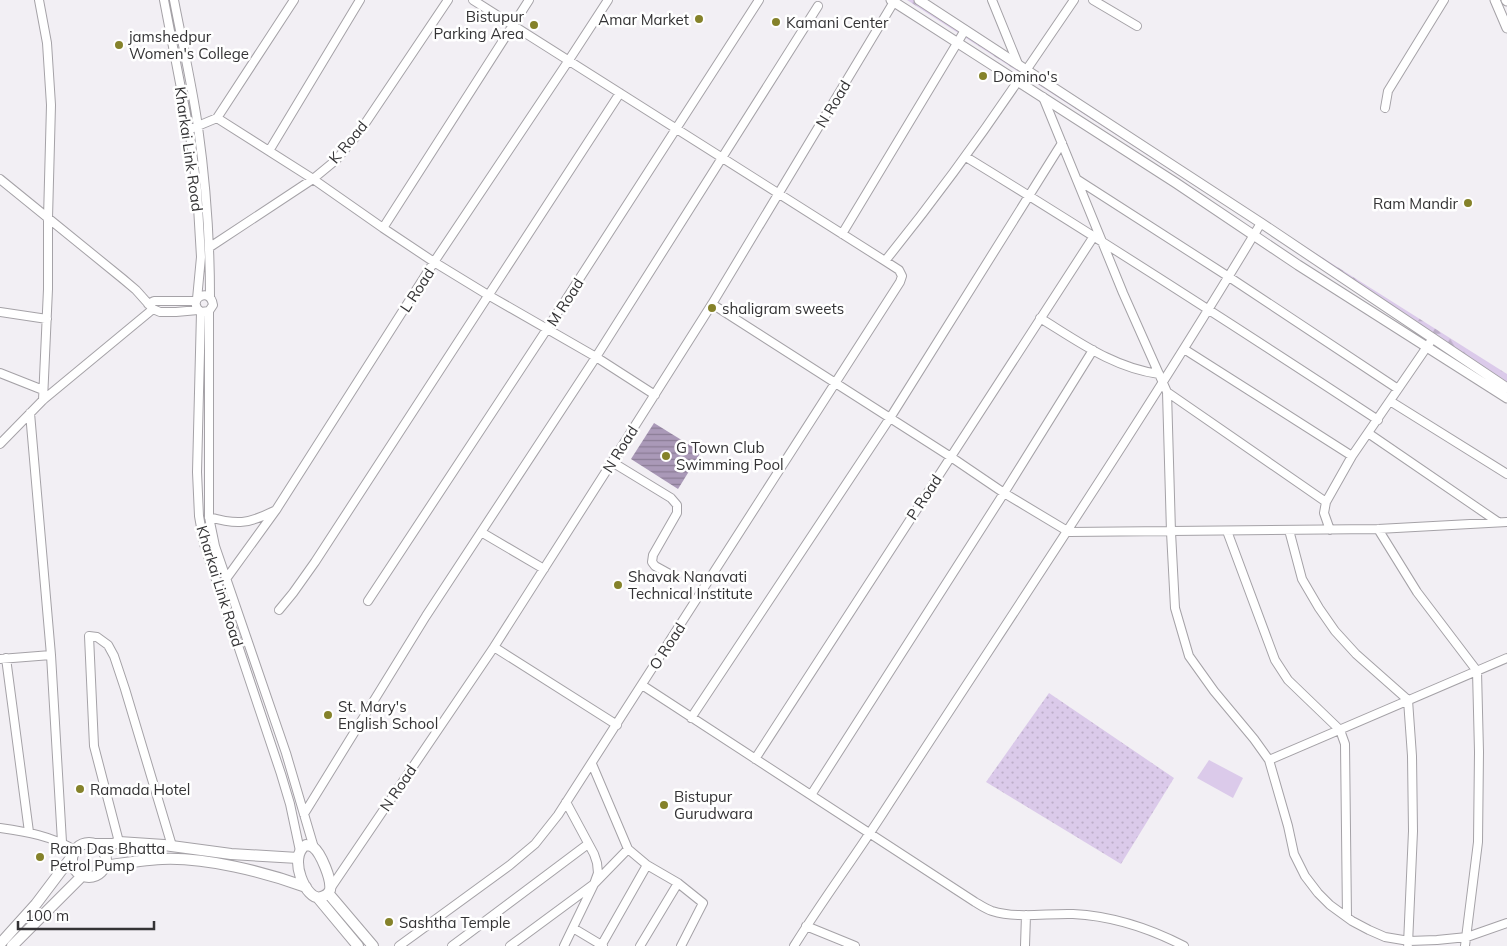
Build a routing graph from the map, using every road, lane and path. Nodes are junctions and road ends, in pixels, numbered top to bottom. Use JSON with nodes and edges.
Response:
{"nodes":[{"id":1,"x":39,"y":0,"type":"edge"},
{"id":2,"x":164,"y":0,"type":"edge"},
{"id":3,"x":174,"y":0,"type":"edge"},
{"id":4,"x":294,"y":0,"type":"edge"},
{"id":5,"x":360,"y":0,"type":"edge"},
{"id":6,"x":448,"y":0,"type":"edge"},
{"id":7,"x":473,"y":0,"type":"edge"},
{"id":8,"x":530,"y":0,"type":"edge"},
{"id":9,"x":608,"y":0,"type":"edge"},
{"id":10,"x":759,"y":0,"type":"edge"},
{"id":11,"x":919,"y":0,"type":"edge"},
{"id":12,"x":992,"y":0,"type":"edge"},
{"id":13,"x":1074,"y":0,"type":"edge"},
{"id":14,"x":1093,"y":0,"type":"edge"},
{"id":15,"x":1444,"y":0,"type":"edge"},
{"id":16,"x":1495,"y":0,"type":"edge"},
{"id":17,"x":894,"y":1,"type":"edge"},
{"id":18,"x":818,"y":6,"type":"dead end"},
{"id":19,"x":512,"y":25,"type":"junction"},
{"id":20,"x":1137,"y":26,"type":"dead end"},
{"id":21,"x":1507,"y":28,"type":"edge"},
{"id":22,"x":965,"y":30,"type":"junction"},
{"id":23,"x":958,"y":43,"type":"junction"},
{"id":24,"x":569,"y":60,"type":"junction"},
{"id":25,"x":1018,"y":64,"type":"junction"},
{"id":26,"x":1027,"y":69,"type":"junction"},
{"id":27,"x":1018,"y":81,"type":"junction"},
{"id":28,"x":620,"y":93,"type":"junction"},
{"id":29,"x":1043,"y":97,"type":"junction"},
{"id":30,"x":1385,"y":108,"type":"dead end"},
{"id":31,"x":217,"y":118,"type":"junction"},
{"id":32,"x":198,"y":126,"type":"junction"},
{"id":33,"x":677,"y":129,"type":"junction"},
{"id":34,"x":189,"y":130,"type":"junction"},
{"id":35,"x":1062,"y":143,"type":"junction"},
{"id":36,"x":269,"y":151,"type":"junction"},
{"id":37,"x":722,"y":157,"type":"junction"},
{"id":38,"x":966,"y":158,"type":"junction"},
{"id":39,"x":0,"y":178,"type":"edge"},
{"id":40,"x":313,"y":179,"type":"junction"},
{"id":41,"x":1078,"y":180,"type":"junction"},
{"id":42,"x":779,"y":194,"type":"junction"},
{"id":43,"x":1028,"y":196,"type":"junction"},
{"id":44,"x":48,"y":218,"type":"junction"},
{"id":45,"x":1261,"y":223,"type":"junction"},
{"id":46,"x":383,"y":228,"type":"junction"},
{"id":47,"x":842,"y":234,"type":"junction"},
{"id":48,"x":1254,"y":235,"type":"junction"},
{"id":49,"x":1094,"y":236,"type":"junction"},
{"id":50,"x":1103,"y":242,"type":"junction"},
{"id":51,"x":210,"y":247,"type":"junction"},
{"id":52,"x":885,"y":261,"type":"junction"},
{"id":53,"x":434,"y":262,"type":"junction"},
{"id":54,"x":1230,"y":276,"type":"junction"},
{"id":55,"x":488,"y":296,"type":"junction"},
{"id":56,"x":210,"y":297,"type":"junction"},
{"id":57,"x":196,"y":300,"type":"junction"},
{"id":58,"x":712,"y":304,"type":"junction"},
{"id":59,"x":150,"y":307,"type":"junction"},
{"id":60,"x":1210,"y":309,"type":"junction"},
{"id":61,"x":202,"y":311,"type":"junction"},
{"id":62,"x":0,"y":312,"type":"edge"},
{"id":63,"x":1040,"y":318,"type":"junction"},
{"id":64,"x":47,"y":319,"type":"junction"},
{"id":65,"x":547,"y":329,"type":"junction"},
{"id":66,"x":1433,"y":338,"type":"junction"},
{"id":67,"x":1427,"y":347,"type":"junction"},
{"id":68,"x":1184,"y":349,"type":"junction"},
{"id":69,"x":1093,"y":350,"type":"junction"},
{"id":70,"x":596,"y":358,"type":"junction"},
{"id":71,"x":0,"y":373,"type":"edge"},
{"id":72,"x":1161,"y":378,"type":"junction"},
{"id":73,"x":836,"y":383,"type":"junction"},
{"id":74,"x":1507,"y":388,"type":"edge"},
{"id":75,"x":1398,"y":389,"type":"junction"},
{"id":76,"x":43,"y":390,"type":"junction"},
{"id":77,"x":1167,"y":392,"type":"junction"},
{"id":78,"x":655,"y":395,"type":"junction"},
{"id":79,"x":1507,"y":398,"type":"edge"},
{"id":80,"x":43,"y":400,"type":"junction"},
{"id":81,"x":1390,"y":401,"type":"junction"},
{"id":82,"x":30,"y":413,"type":"junction"},
{"id":83,"x":890,"y":418,"type":"junction"},
{"id":84,"x":1378,"y":420,"type":"junction"},
{"id":85,"x":1368,"y":433,"type":"junction"},
{"id":86,"x":1,"y":442,"type":"edge"},
{"id":87,"x":1352,"y":456,"type":"junction"},
{"id":88,"x":950,"y":457,"type":"junction"},
{"id":89,"x":612,"y":462,"type":"junction"},
{"id":90,"x":1507,"y":474,"type":"edge"},
{"id":91,"x":1004,"y":493,"type":"junction"},
{"id":92,"x":1326,"y":502,"type":"junction"},
{"id":93,"x":276,"y":510,"type":"junction"},
{"id":94,"x":209,"y":517,"type":"junction"},
{"id":95,"x":1498,"y":522,"type":"junction"},
{"id":96,"x":1507,"y":522,"type":"edge"},
{"id":97,"x":1378,"y":529,"type":"junction"},
{"id":98,"x":1288,"y":530,"type":"junction"},
{"id":99,"x":1330,"y":530,"type":"junction"},
{"id":100,"x":1066,"y":531,"type":"junction"},
{"id":101,"x":1227,"y":531,"type":"junction"},
{"id":102,"x":481,"y":532,"type":"junction"},
{"id":103,"x":1171,"y":532,"type":"junction"},
{"id":104,"x":544,"y":569,"type":"junction"},
{"id":105,"x":675,"y":577,"type":"dead end"},
{"id":106,"x":226,"y":579,"type":"junction"},
{"id":107,"x":368,"y":601,"type":"dead end"},
{"id":108,"x":279,"y":610,"type":"dead end"},
{"id":109,"x":494,"y":647,"type":"junction"},
{"id":110,"x":51,"y":655,"type":"junction"},
{"id":111,"x":3,"y":658,"type":"edge"},
{"id":112,"x":1507,"y":658,"type":"edge"},
{"id":113,"x":1477,"y":671,"type":"junction"},
{"id":114,"x":642,"y":685,"type":"junction"},
{"id":115,"x":1408,"y":700,"type":"junction"},
{"id":116,"x":692,"y":718,"type":"junction"},
{"id":117,"x":617,"y":725,"type":"junction"},
{"id":118,"x":1340,"y":730,"type":"junction"},
{"id":119,"x":755,"y":759,"type":"junction"},
{"id":120,"x":1269,"y":760,"type":"junction"},
{"id":121,"x":592,"y":764,"type":"junction"},
{"id":122,"x":811,"y":795,"type":"junction"},
{"id":123,"x":566,"y":802,"type":"junction"},
{"id":124,"x":304,"y":814,"type":"junction"},
{"id":125,"x":0,"y":827,"type":"edge"},
{"id":126,"x":29,"y":832,"type":"junction"},
{"id":127,"x":870,"y":834,"type":"junction"},
{"id":128,"x":62,"y":842,"type":"junction"},
{"id":129,"x":119,"y":842,"type":"junction"},
{"id":130,"x":94,"y":844,"type":"junction"},
{"id":131,"x":588,"y":844,"type":"junction"},
{"id":132,"x":172,"y":846,"type":"junction"},
{"id":133,"x":314,"y":848,"type":"junction"},
{"id":134,"x":628,"y":849,"type":"junction"},
{"id":135,"x":74,"y":852,"type":"junction"},
{"id":136,"x":299,"y":854,"type":"junction"},
{"id":137,"x":648,"y":865,"type":"junction"},
{"id":138,"x":104,"y":866,"type":"junction"},
{"id":139,"x":82,"y":876,"type":"junction"},
{"id":140,"x":678,"y":883,"type":"junction"},
{"id":141,"x":594,"y":884,"type":"junction"},
{"id":142,"x":306,"y":887,"type":"junction"},
{"id":143,"x":325,"y":893,"type":"junction"},
{"id":144,"x":1026,"y":914,"type":"junction"},
{"id":145,"x":1347,"y":917,"type":"junction"},
{"id":146,"x":1507,"y":922,"type":"edge"},
{"id":147,"x":806,"y":926,"type":"junction"},
{"id":148,"x":573,"y":928,"type":"junction"},
{"id":149,"x":1467,"y":937,"type":"junction"},
{"id":150,"x":0,"y":944,"type":"edge"},
{"id":151,"x":1408,"y":944,"type":"edge"},
{"id":152,"x":12,"y":946,"type":"edge"},
{"id":153,"x":358,"y":946,"type":"edge"},
{"id":154,"x":373,"y":946,"type":"edge"},
{"id":155,"x":398,"y":946,"type":"edge"},
{"id":156,"x":452,"y":946,"type":"edge"},
{"id":157,"x":510,"y":946,"type":"edge"},
{"id":158,"x":564,"y":946,"type":"edge"},
{"id":159,"x":602,"y":946,"type":"edge"},
{"id":160,"x":640,"y":946,"type":"edge"},
{"id":161,"x":681,"y":946,"type":"edge"},
{"id":162,"x":794,"y":946,"type":"edge"},
{"id":163,"x":855,"y":946,"type":"edge"},
{"id":164,"x":1025,"y":946,"type":"edge"},
{"id":165,"x":1184,"y":946,"type":"edge"},
{"id":166,"x":1465,"y":946,"type":"edge"}],
"edges":[{"from":1,"to":44,"type":"street"},
{"from":2,"to":34,"type":"street","name":"Kharkai Link Road"},
{"from":3,"to":32,"type":"street","name":"Kharkai Link Road"},
{"from":4,"to":31,"type":"street"},
{"from":5,"to":36,"type":"street"},
{"from":6,"to":40,"type":"street","name":"K Road"},
{"from":7,"to":19,"type":"street"},
{"from":8,"to":19,"type":"street"},
{"from":9,"to":24,"type":"street","name":"L Road"},
{"from":10,"to":33,"type":"street","name":"M Road"},
{"from":11,"to":22,"type":"street"},
{"from":12,"to":25,"type":"street"},
{"from":13,"to":26,"type":"street"},
{"from":14,"to":20,"type":"street"},
{"from":15,"to":30,"type":"street"},
{"from":16,"to":21,"type":"street"},
{"from":17,"to":23,"type":"street"},
{"from":17,"to":42,"type":"street","name":"N Road"},
{"from":18,"to":37,"type":"street"},
{"from":19,"to":24,"type":"street"},
{"from":19,"to":46,"type":"street"},
{"from":22,"to":23,"type":"street"},
{"from":22,"to":25,"type":"street"},
{"from":23,"to":27,"type":"street"},
{"from":23,"to":47,"type":"street"},
{"from":24,"to":28,"type":"street"},
{"from":24,"to":53,"type":"street","name":"L Road"},
{"from":25,"to":26,"type":"street"},
{"from":26,"to":45,"type":"street"},
{"from":27,"to":29,"type":"street"},
{"from":27,"to":38,"type":"street"},
{"from":28,"to":33,"type":"street"},
{"from":28,"to":55,"type":"street"},
{"from":29,"to":35,"type":"street"},
{"from":29,"to":48,"type":"street"},
{"from":31,"to":32,"type":"street"},
{"from":31,"to":36,"type":"street"},
{"from":32,"to":34,"type":"street"},
{"from":32,"to":51,"type":"street","name":"Kharkai Link Road"},
{"from":33,"to":37,"type":"street"},
{"from":33,"to":65,"type":"street","name":"M Road"},
{"from":34,"to":57,"type":"street","name":"Kharkai Link Road"},
{"from":35,"to":41,"type":"street"},
{"from":35,"to":43,"type":"street"},
{"from":36,"to":40,"type":"street"},
{"from":37,"to":42,"type":"street"},
{"from":37,"to":70,"type":"street"},
{"from":38,"to":43,"type":"street"},
{"from":38,"to":52,"type":"street"},
{"from":39,"to":44,"type":"street"},
{"from":40,"to":46,"type":"street"},
{"from":40,"to":51,"type":"street","name":"K Road"},
{"from":41,"to":50,"type":"street"},
{"from":41,"to":54,"type":"street"},
{"from":42,"to":47,"type":"street"},
{"from":42,"to":58,"type":"street","name":"N Road"},
{"from":43,"to":49,"type":"street"},
{"from":43,"to":83,"type":"street"},
{"from":44,"to":59,"type":"street"},
{"from":44,"to":64,"type":"street"},
{"from":45,"to":48,"type":"street"},
{"from":45,"to":66,"type":"street"},
{"from":46,"to":53,"type":"street"},
{"from":47,"to":52,"type":"street"},
{"from":48,"to":54,"type":"street"},
{"from":48,"to":67,"type":"street"},
{"from":49,"to":50,"type":"street"},
{"from":49,"to":63,"type":"street","name":"P Road"},
{"from":50,"to":60,"type":"street"},
{"from":50,"to":72,"type":"street"},
{"from":51,"to":56,"type":"street","name":"Kharkai Link Road"},
{"from":52,"to":73,"type":"street","name":"O Road"},
{"from":53,"to":55,"type":"street"},
{"from":53,"to":93,"type":"street","name":"L Road"},
{"from":54,"to":60,"type":"street"},
{"from":54,"to":75,"type":"street"},
{"from":55,"to":65,"type":"street"},
{"from":55,"to":108,"type":"street"},
{"from":56,"to":57,"type":"street"},
{"from":56,"to":61,"type":"street","name":"Kharkai Link Road"},
{"from":57,"to":59,"type":"street"},
{"from":57,"to":61,"type":"street","name":"Kharkai Link Road"},
{"from":58,"to":73,"type":"street"},
{"from":58,"to":78,"type":"street","name":"N Road"},
{"from":59,"to":61,"type":"street"},
{"from":59,"to":80,"type":"street"},
{"from":60,"to":68,"type":"street"},
{"from":60,"to":84,"type":"street"},
{"from":61,"to":94,"type":"street"},
{"from":61,"to":136,"type":"street","name":"Kharkai Link Road"},
{"from":62,"to":64,"type":"street"},
{"from":63,"to":69,"type":"street"},
{"from":63,"to":88,"type":"street","name":"P Road"},
{"from":64,"to":76,"type":"street"},
{"from":65,"to":70,"type":"street"},
{"from":65,"to":107,"type":"street","name":"M Road"},
{"from":66,"to":67,"type":"street"},
{"from":66,"to":74,"type":"street"},
{"from":67,"to":75,"type":"street"},
{"from":67,"to":79,"type":"street"},
{"from":68,"to":72,"type":"street"},
{"from":68,"to":87,"type":"street"},
{"from":69,"to":72,"type":"street"},
{"from":69,"to":91,"type":"street"},
{"from":70,"to":78,"type":"street"},
{"from":70,"to":102,"type":"street"},
{"from":71,"to":76,"type":"street"},
{"from":72,"to":77,"type":"street"},
{"from":72,"to":100,"type":"street"},
{"from":73,"to":83,"type":"street"},
{"from":73,"to":114,"type":"street","name":"O Road"},
{"from":75,"to":81,"type":"street"},
{"from":76,"to":80,"type":"street"},
{"from":77,"to":92,"type":"street"},
{"from":77,"to":103,"type":"street"},
{"from":78,"to":89,"type":"street","name":"N Road"},
{"from":80,"to":82,"type":"street"},
{"from":81,"to":84,"type":"street"},
{"from":81,"to":90,"type":"street"},
{"from":82,"to":86,"type":"street"},
{"from":82,"to":110,"type":"street"},
{"from":83,"to":88,"type":"street"},
{"from":83,"to":116,"type":"street"},
{"from":84,"to":85,"type":"street"},
{"from":85,"to":87,"type":"street"},
{"from":85,"to":95,"type":"street"},
{"from":87,"to":92,"type":"street"},
{"from":88,"to":91,"type":"street"},
{"from":88,"to":119,"type":"street","name":"P Road"},
{"from":89,"to":104,"type":"street","name":"N Road"},
{"from":89,"to":105,"type":"street"},
{"from":91,"to":100,"type":"street"},
{"from":91,"to":122,"type":"street"},
{"from":92,"to":99,"type":"street"},
{"from":93,"to":94,"type":"street"},
{"from":93,"to":106,"type":"street","name":"L Road"},
{"from":94,"to":106,"type":"street"},
{"from":95,"to":96,"type":"street"},
{"from":95,"to":97,"type":"street"},
{"from":97,"to":99,"type":"street"},
{"from":97,"to":113,"type":"street"},
{"from":98,"to":99,"type":"street"},
{"from":98,"to":101,"type":"street"},
{"from":98,"to":115,"type":"street"},
{"from":100,"to":103,"type":"street"},
{"from":100,"to":127,"type":"street"},
{"from":101,"to":103,"type":"street"},
{"from":101,"to":118,"type":"street"},
{"from":102,"to":104,"type":"street"},
{"from":102,"to":124,"type":"street"},
{"from":103,"to":120,"type":"street"},
{"from":104,"to":109,"type":"street","name":"N Road"},
{"from":106,"to":124,"type":"street"},
{"from":109,"to":117,"type":"street"},
{"from":109,"to":143,"type":"street","name":"N Road"},
{"from":110,"to":111,"type":"street"},
{"from":110,"to":128,"type":"street"},
{"from":111,"to":126,"type":"street"},
{"from":112,"to":113,"type":"street"},
{"from":113,"to":115,"type":"street"},
{"from":113,"to":149,"type":"street"},
{"from":114,"to":116,"type":"street"},
{"from":114,"to":117,"type":"street","name":"O Road"},
{"from":115,"to":118,"type":"street"},
{"from":115,"to":151,"type":"street"},
{"from":116,"to":119,"type":"street"},
{"from":117,"to":121,"type":"street","name":"O Road"},
{"from":118,"to":120,"type":"street"},
{"from":118,"to":145,"type":"street"},
{"from":119,"to":122,"type":"street"},
{"from":120,"to":145,"type":"street"},
{"from":121,"to":123,"type":"street","name":"O Road"},
{"from":121,"to":134,"type":"street"},
{"from":122,"to":127,"type":"street"},
{"from":123,"to":131,"type":"street"},
{"from":123,"to":155,"type":"street","name":"O Road"},
{"from":124,"to":133,"type":"street"},
{"from":125,"to":126,"type":"street"},
{"from":126,"to":128,"type":"street"},
{"from":127,"to":144,"type":"street"},
{"from":127,"to":147,"type":"street"},
{"from":128,"to":135,"type":"street"},
{"from":129,"to":130,"type":"main road"},
{"from":129,"to":132,"type":"main road"},
{"from":129,"to":132,"type":"street"},
{"from":130,"to":135,"type":"main road"},
{"from":130,"to":138,"type":"main road"},
{"from":131,"to":141,"type":"street"},
{"from":131,"to":156,"type":"street"},
{"from":132,"to":136,"type":"main road"},
{"from":133,"to":136,"type":"main road"},
{"from":133,"to":143,"type":"main road"},
{"from":134,"to":137,"type":"street"},
{"from":134,"to":141,"type":"street"},
{"from":135,"to":139,"type":"main road"},
{"from":135,"to":150,"type":"main road"},
{"from":136,"to":142,"type":"main road"},
{"from":137,"to":140,"type":"street"},
{"from":137,"to":159,"type":"street"},
{"from":138,"to":139,"type":"main road"},
{"from":138,"to":142,"type":"main road"},
{"from":139,"to":152,"type":"main road"},
{"from":140,"to":160,"type":"street"},
{"from":140,"to":161,"type":"street"},
{"from":141,"to":148,"type":"street"},
{"from":141,"to":157,"type":"street"},
{"from":142,"to":143,"type":"main road"},
{"from":143,"to":153,"type":"main road"},
{"from":143,"to":154,"type":"main road"},
{"from":144,"to":164,"type":"street"},
{"from":144,"to":165,"type":"street"},
{"from":145,"to":151,"type":"street"},
{"from":146,"to":149,"type":"street"},
{"from":147,"to":162,"type":"street"},
{"from":147,"to":163,"type":"street"},
{"from":148,"to":158,"type":"street"},
{"from":148,"to":159,"type":"street"},
{"from":149,"to":151,"type":"street"},
{"from":149,"to":166,"type":"street"}]}
